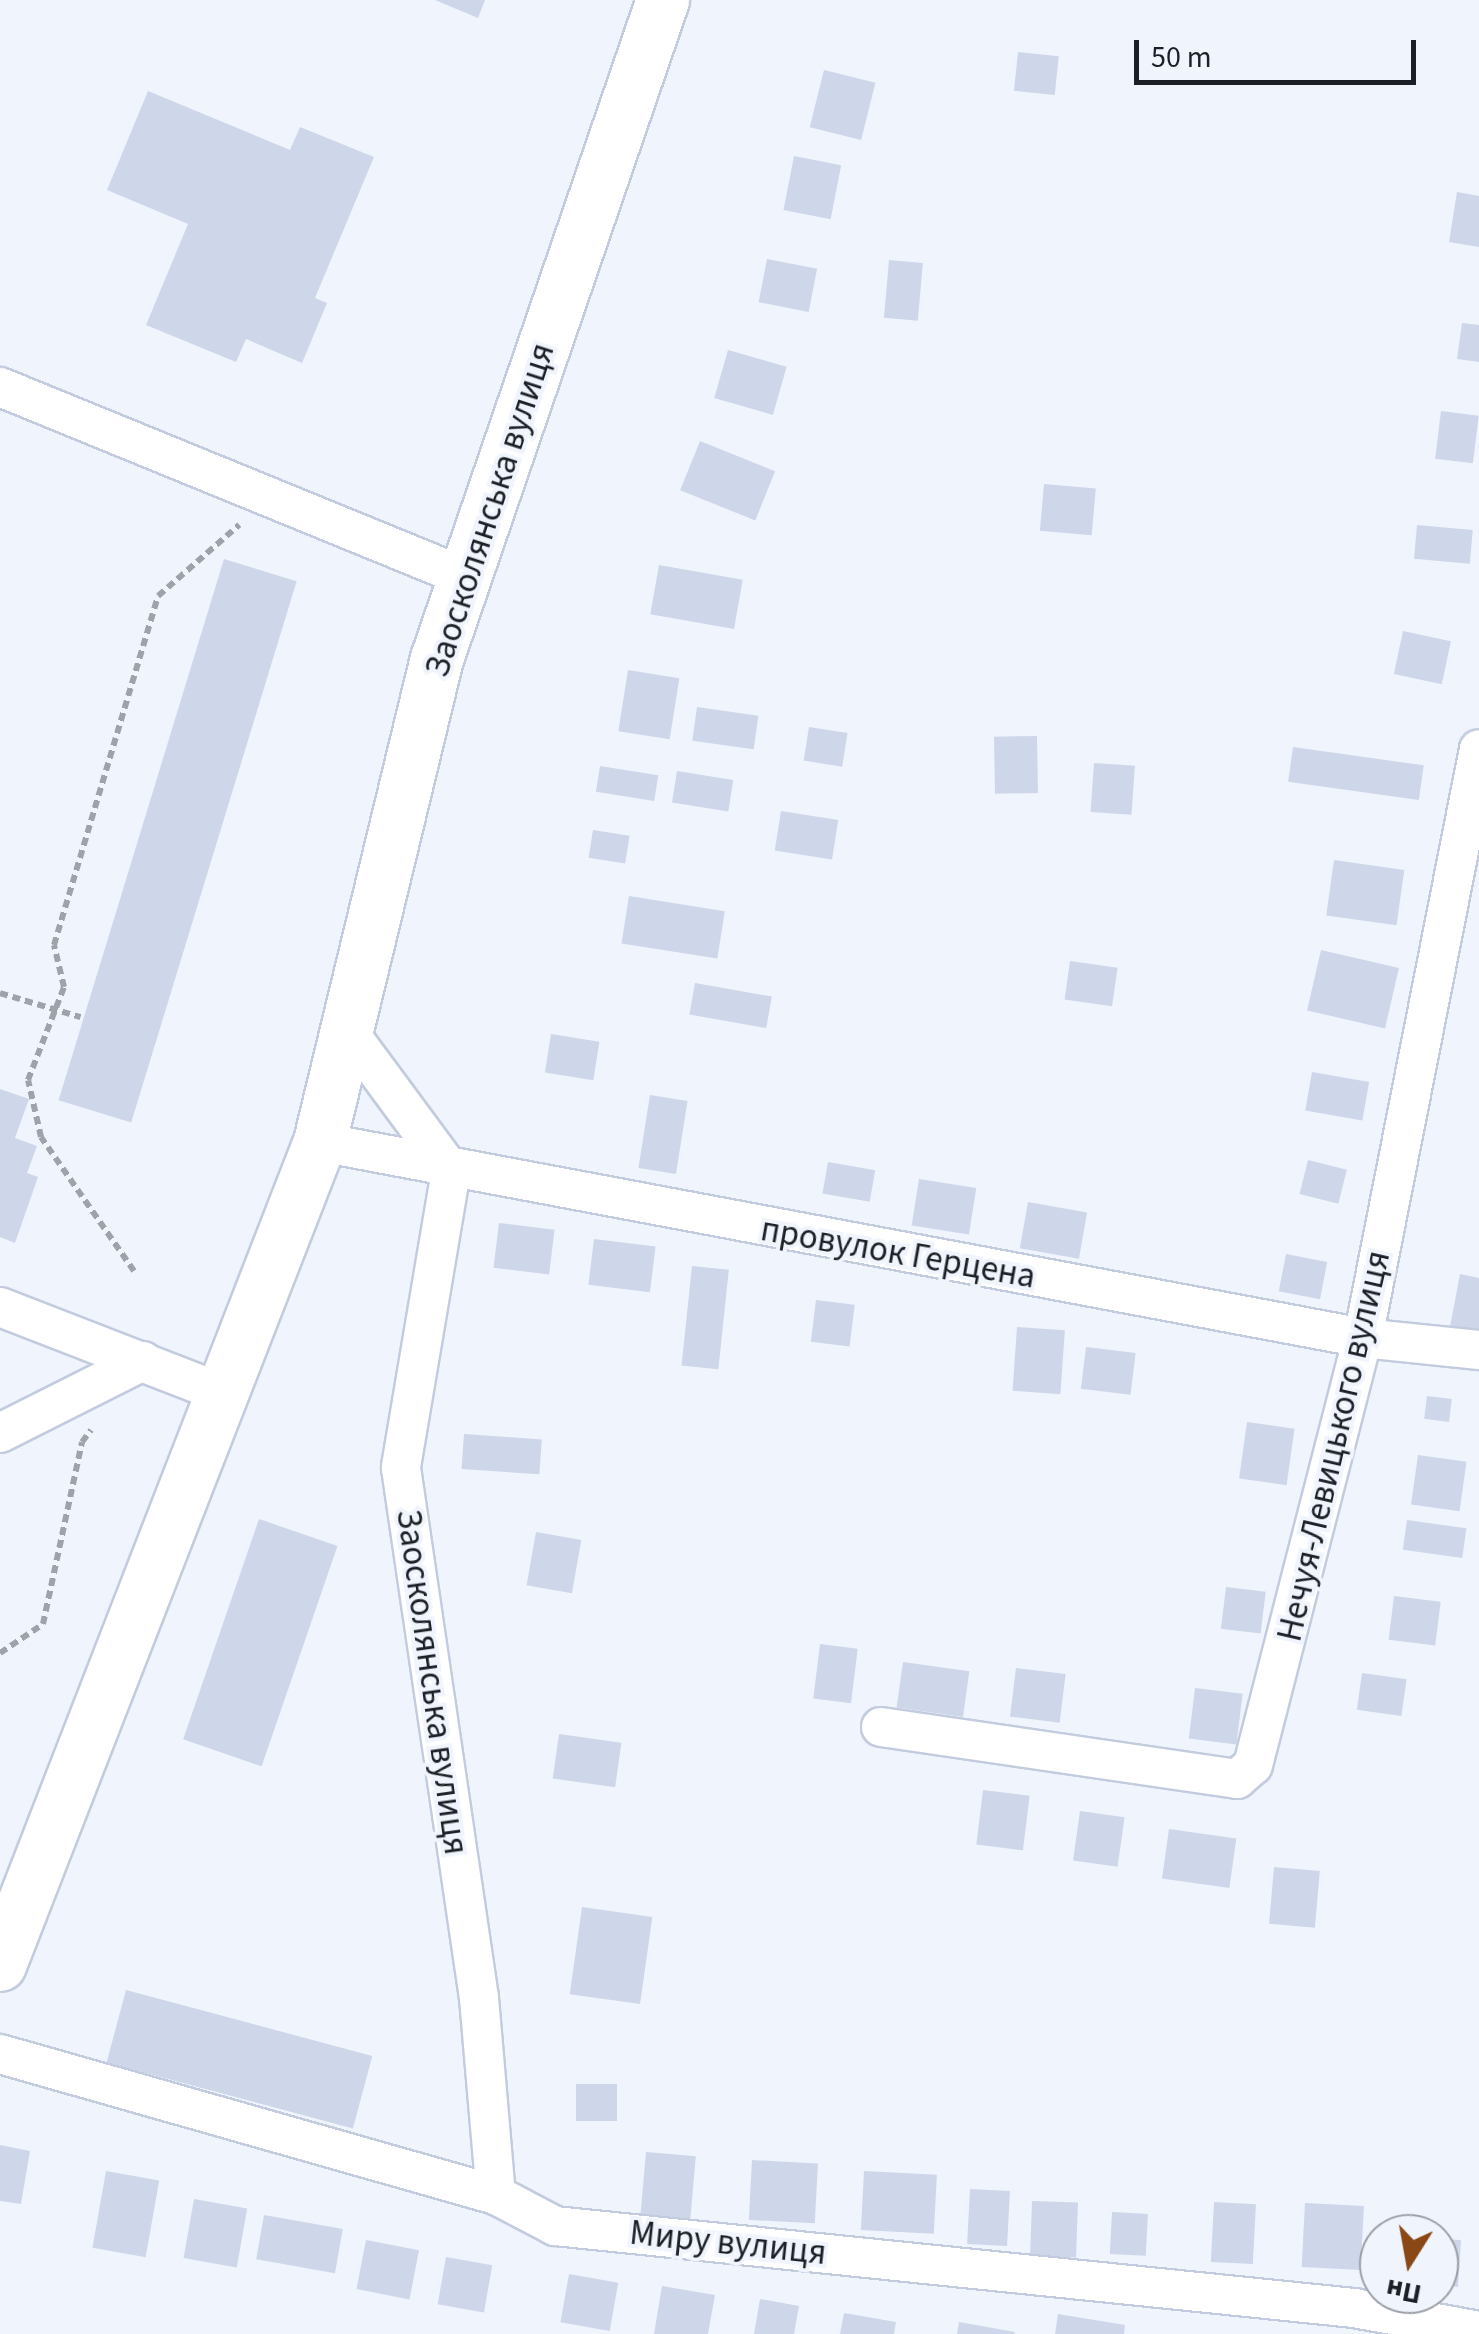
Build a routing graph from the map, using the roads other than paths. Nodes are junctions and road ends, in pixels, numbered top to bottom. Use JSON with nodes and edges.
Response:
{"nodes":[{"id":1,"x":663,"y":0,"type":"edge"},
{"id":2,"x":0,"y":387,"type":"edge"},
{"id":3,"x":465,"y":577,"type":"junction"},
{"id":4,"x":1479,"y":749,"type":"edge"},
{"id":5,"x":347,"y":1030,"type":"junction"},
{"id":6,"x":320,"y":1142,"type":"junction"},
{"id":7,"x":451,"y":1172,"type":"junction"},
{"id":8,"x":0,"y":1307,"type":"edge"},
{"id":9,"x":1363,"y":1338,"type":"junction"},
{"id":10,"x":1479,"y":1350,"type":"edge"},
{"id":11,"x":142,"y":1361,"type":"junction"},
{"id":12,"x":222,"y":1393,"type":"junction"},
{"id":13,"x":0,"y":1434,"type":"edge"},
{"id":14,"x":881,"y":1726,"type":"dead end"},
{"id":15,"x":0,"y":1966,"type":"edge"},
{"id":16,"x":0,"y":2054,"type":"edge"},
{"id":17,"x":496,"y":2196,"type":"junction"},
{"id":18,"x":1479,"y":2331,"type":"edge"}],
"edges":[{"from":1,"to":3,"type":"street","name":"Заосколянська вулиця"},
{"from":2,"to":3,"type":"street"},
{"from":3,"to":5,"type":"street","name":"Заосколянська вулиця"},
{"from":4,"to":9,"type":"street","name":"Нечуя-Левицького вулиця"},
{"from":5,"to":6,"type":"street","name":"Заосколянська вулиця"},
{"from":5,"to":7,"type":"street"},
{"from":6,"to":7,"type":"street","name":"провулок Герцена"},
{"from":6,"to":12,"type":"street","name":"Заосколянська вулиця"},
{"from":7,"to":9,"type":"street","name":"провулок Герцена"},
{"from":7,"to":17,"type":"street","name":"Заосколянська вулиця"},
{"from":8,"to":11,"type":"street"},
{"from":9,"to":10,"type":"street","name":"провулок Герцена"},
{"from":9,"to":14,"type":"street","name":"Нечуя-Левицького вулиця"},
{"from":11,"to":12,"type":"street"},
{"from":11,"to":13,"type":"street"},
{"from":12,"to":15,"type":"street","name":"Заосколянська вулиця"},
{"from":16,"to":17,"type":"street","name":"Миру вулиця"},
{"from":17,"to":18,"type":"street","name":"Миру вулиця"}]}
